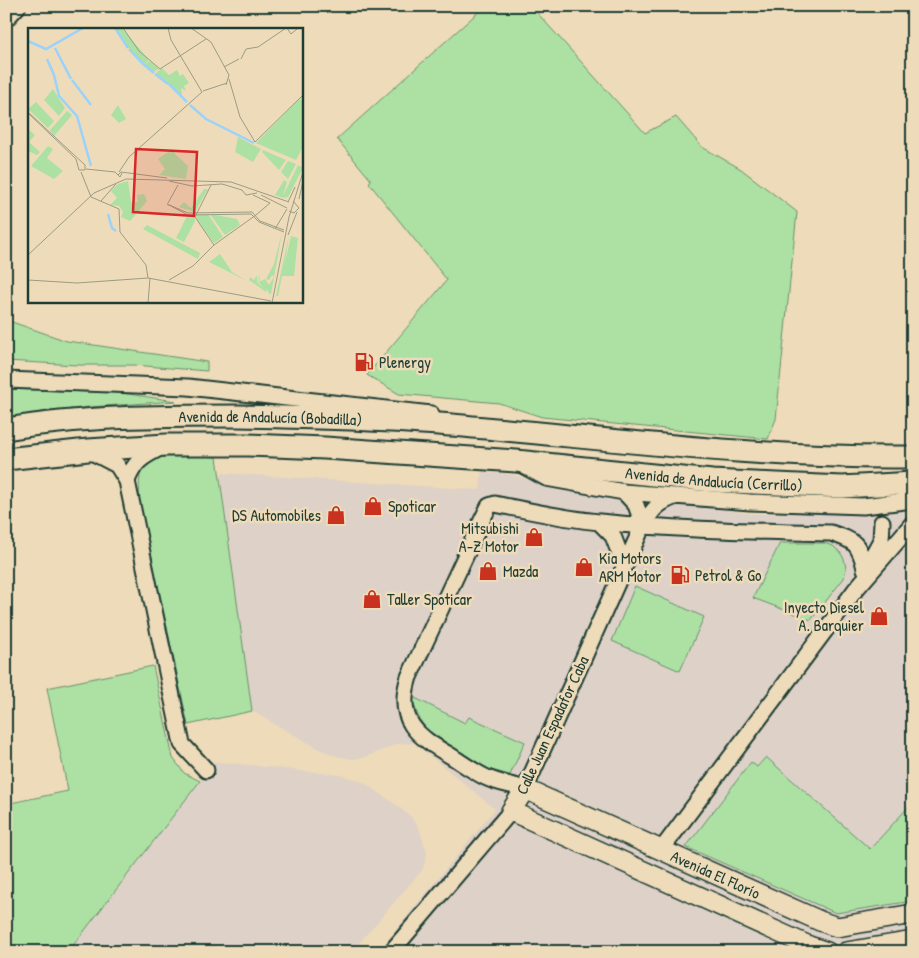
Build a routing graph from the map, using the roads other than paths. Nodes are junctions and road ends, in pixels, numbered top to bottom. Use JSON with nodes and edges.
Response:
{"nodes":[{"id":1,"x":18,"y":6,"type":"edge"},
{"id":2,"x":6,"y":19,"type":"edge"},
{"id":3,"x":6,"y":380,"type":"edge"},
{"id":4,"x":6,"y":429,"type":"edge"},
{"id":5,"x":534,"y":433,"type":"junction"},
{"id":6,"x":166,"y":445,"type":"junction"},
{"id":7,"x":88,"y":450,"type":"junction"},
{"id":8,"x":913,"y":458,"type":"edge"},
{"id":9,"x":6,"y":459,"type":"edge"},
{"id":10,"x":516,"y":461,"type":"junction"},
{"id":11,"x":127,"y":481,"type":"junction"},
{"id":12,"x":712,"y":481,"type":"junction"},
{"id":13,"x":913,"y":483,"type":"edge"},
{"id":14,"x":624,"y":492,"type":"junction"},
{"id":15,"x":677,"y":496,"type":"junction"},
{"id":16,"x":913,"y":500,"type":"edge"},
{"id":17,"x":750,"y":502,"type":"junction"},
{"id":18,"x":863,"y":506,"type":"junction"},
{"id":19,"x":599,"y":522,"type":"junction"},
{"id":20,"x":882,"y":522,"type":"junction"},
{"id":21,"x":912,"y":523,"type":"edge"},
{"id":22,"x":643,"y":525,"type":"junction"},
{"id":23,"x":624,"y":565,"type":"junction"},
{"id":24,"x":865,"y":568,"type":"junction"},
{"id":25,"x":856,"y":589,"type":"junction"},
{"id":26,"x":206,"y":770,"type":"dead end"},
{"id":27,"x":525,"y":789,"type":"junction"},
{"id":28,"x":510,"y":811,"type":"junction"},
{"id":29,"x":662,"y":849,"type":"junction"},
{"id":30,"x":650,"y":874,"type":"junction"},
{"id":31,"x":913,"y":914,"type":"edge"},
{"id":32,"x":820,"y":921,"type":"junction"},
{"id":33,"x":913,"y":941,"type":"edge"},
{"id":34,"x":807,"y":949,"type":"edge"},
{"id":35,"x":391,"y":952,"type":"edge"},
{"id":36,"x":827,"y":952,"type":"edge"},
{"id":37,"x":846,"y":952,"type":"edge"}],
"edges":[{"from":1,"to":2,"type":"street"},
{"from":3,"to":5,"type":"street"},
{"from":4,"to":5,"type":"highway","name":"Avenida de Andalucía (Bobadilla)"},
{"from":5,"to":8,"type":"highway","name":"Avenida de Andalucía (Cerrillo)"},
{"from":6,"to":7,"type":"highway","name":"Avenida de Andalucía (Bobadilla)"},
{"from":6,"to":10,"type":"highway","name":"Avenida de Andalucía (Bobadilla)"},
{"from":6,"to":11,"type":"street"},
{"from":7,"to":9,"type":"highway","name":"Avenida de Andalucía (Bobadilla)"},
{"from":7,"to":11,"type":"street"},
{"from":10,"to":12,"type":"highway","name":"Avenida de Andalucía (Cerrillo)"},
{"from":10,"to":14,"type":"street","name":"Avenida de Andalucía (Cerrillo)"},
{"from":11,"to":26,"type":"street"},
{"from":12,"to":13,"type":"highway","name":"Avenida de Andalucía (Cerrillo)"},
{"from":12,"to":17,"type":"street"},
{"from":14,"to":15,"type":"street","name":"Avenida de Andalucía (Cerrillo)"},
{"from":14,"to":22,"type":"street"},
{"from":15,"to":17,"type":"street","name":"Avenida de Andalucía (Cerrillo)"},
{"from":15,"to":22,"type":"street","name":"Calle Juan Espadafor Caba"},
{"from":16,"to":18,"type":"street","name":"Avenida de Andalucía (Cerrillo)"},
{"from":17,"to":18,"type":"street","name":"Avenida de Andalucía (Cerrillo)"},
{"from":18,"to":20,"type":"street"},
{"from":19,"to":22,"type":"street"},
{"from":19,"to":23,"type":"street"},
{"from":19,"to":27,"type":"street"},
{"from":20,"to":21,"type":"street"},
{"from":20,"to":24,"type":"street"},
{"from":21,"to":25,"type":"street"},
{"from":22,"to":23,"type":"street","name":"Calle Juan Espadafor Caba"},
{"from":22,"to":24,"type":"street"},
{"from":23,"to":27,"type":"street","name":"Calle Juan Espadafor Caba"},
{"from":24,"to":25,"type":"street"},
{"from":25,"to":29,"type":"street"},
{"from":27,"to":28,"type":"main road","name":"Calle Juan Espadafor Caba"},
{"from":27,"to":29,"type":"main road","name":"Avenida El Florío"},
{"from":28,"to":30,"type":"main road","name":"Avenida El Florío"},
{"from":28,"to":35,"type":"street","name":"Calle Juan Espadafor Caba"},
{"from":29,"to":30,"type":"main road"},
{"from":29,"to":32,"type":"main road","name":"Avenida El Florío"},
{"from":30,"to":34,"type":"main road","name":"Avenida El Florío"},
{"from":31,"to":32,"type":"main road","name":"Avenida El Florío"},
{"from":32,"to":34,"type":"main road"},
{"from":33,"to":37,"type":"main road"},
{"from":34,"to":36,"type":"main road","name":"Avenida El Florío"}]}
